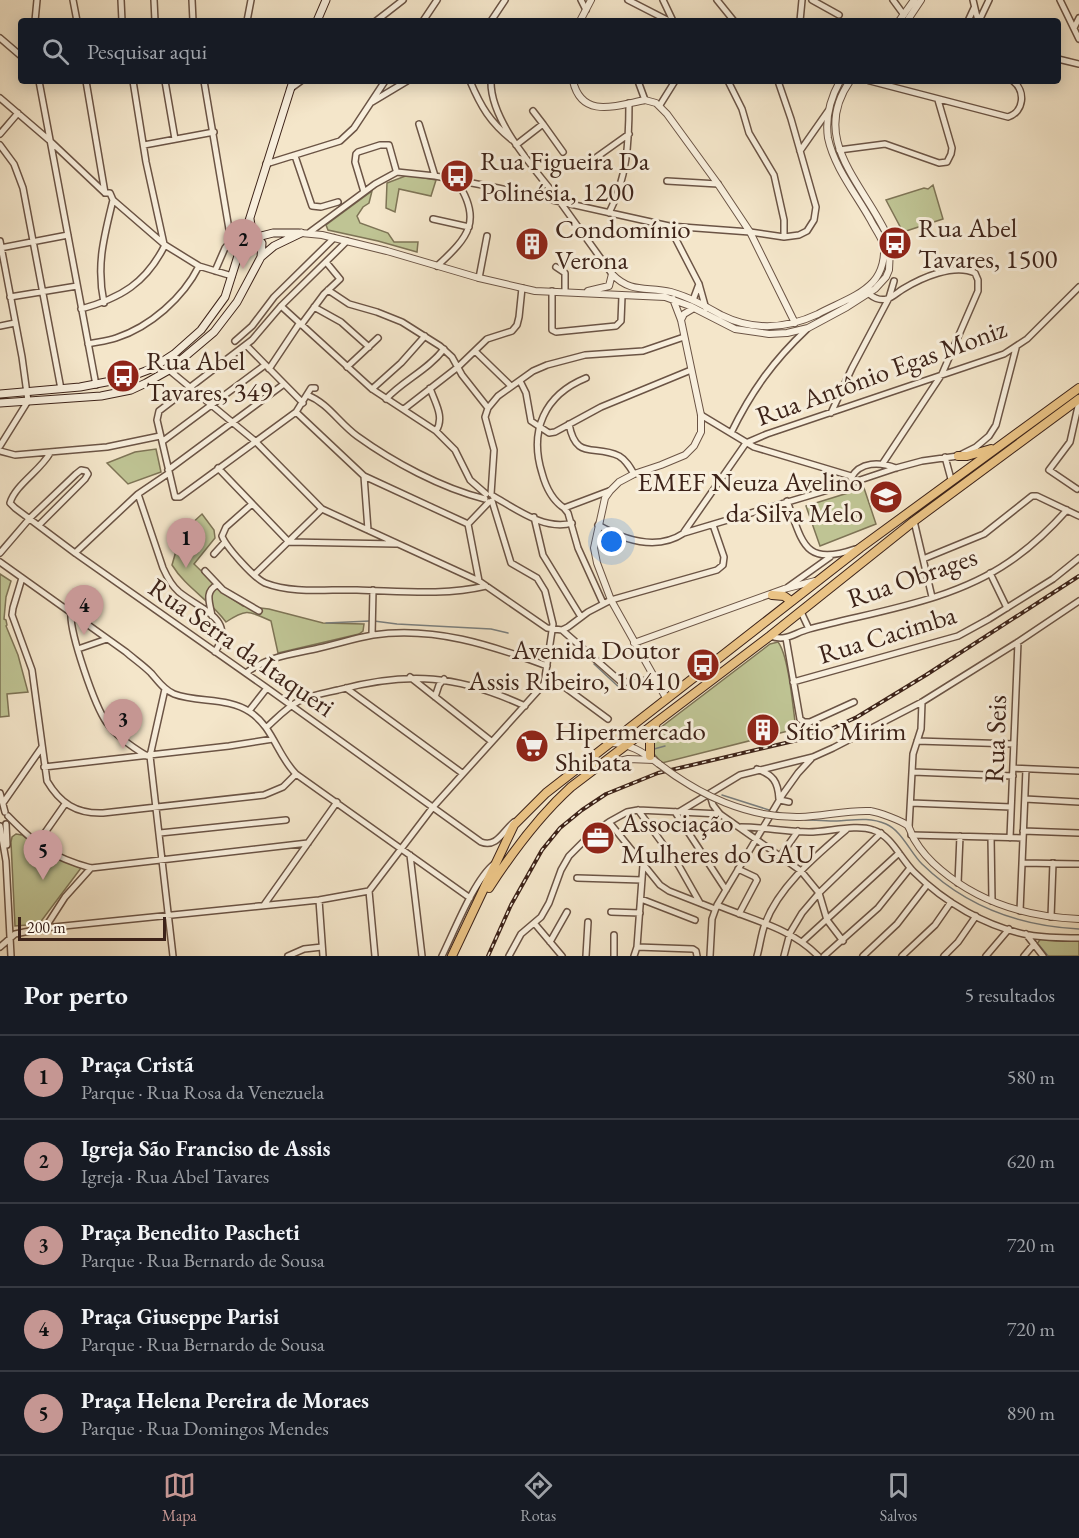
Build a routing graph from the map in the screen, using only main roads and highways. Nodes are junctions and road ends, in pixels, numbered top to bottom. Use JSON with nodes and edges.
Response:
{"nodes":[{"id":1,"x":326,"y":0,"type":"edge"},
{"id":2,"x":318,"y":18,"type":"edge"},
{"id":3,"x":292,"y":84,"type":"edge"},
{"id":4,"x":250,"y":217,"type":"junction"},
{"id":5,"x":273,"y":233,"type":"junction"},
{"id":6,"x":256,"y":237,"type":"junction"},
{"id":7,"x":242,"y":241,"type":"junction"},
{"id":8,"x":274,"y":246,"type":"junction"},
{"id":9,"x":261,"y":257,"type":"junction"},
{"id":10,"x":225,"y":297,"type":"junction"},
{"id":11,"x":237,"y":302,"type":"junction"},
{"id":12,"x":218,"y":309,"type":"junction"},
{"id":13,"x":227,"y":315,"type":"junction"},
{"id":14,"x":127,"y":378,"type":"junction"},
{"id":15,"x":111,"y":382,"type":"junction"},
{"id":16,"x":1078,"y":388,"type":"edge"},
{"id":17,"x":131,"y":390,"type":"junction"},
{"id":18,"x":0,"y":394,"type":"edge"},
{"id":19,"x":113,"y":394,"type":"junction"},
{"id":20,"x":1079,"y":401,"type":"edge"},
{"id":21,"x":0,"y":403,"type":"edge"},
{"id":22,"x":998,"y":447,"type":"junction"},
{"id":23,"x":958,"y":456,"type":"road end"},
{"id":24,"x":772,"y":595,"type":"road end"},
{"id":25,"x":791,"y":601,"type":"junction"},
{"id":26,"x":666,"y":698,"type":"junction"},
{"id":27,"x":684,"y":700,"type":"junction"},
{"id":28,"x":657,"y":721,"type":"junction"},
{"id":29,"x":654,"y":760,"type":"road end"},
{"id":30,"x":533,"y":805,"type":"junction"},
{"id":31,"x":530,"y":830,"type":"junction"},
{"id":32,"x":478,"y":904,"type":"junction"},
{"id":33,"x":452,"y":956,"type":"edge"}],
"edges":[{"from":1,"to":2,"type":"main road"},
{"from":3,"to":4,"type":"main road"},
{"from":4,"to":6,"type":"main road"},
{"from":4,"to":7,"type":"main road"},
{"from":5,"to":6,"type":"main road"},
{"from":5,"to":8,"type":"main road"},
{"from":5,"to":8,"type":"main road"},
{"from":6,"to":7,"type":"main road"},
{"from":6,"to":9,"type":"main road"},
{"from":7,"to":10,"type":"main road"},
{"from":8,"to":9,"type":"main road"},
{"from":9,"to":11,"type":"main road"},
{"from":10,"to":11,"type":"main road"},
{"from":10,"to":12,"type":"main road"},
{"from":11,"to":13,"type":"main road"},
{"from":12,"to":13,"type":"main road"},
{"from":12,"to":14,"type":"main road"},
{"from":13,"to":17,"type":"main road"},
{"from":14,"to":15,"type":"main road"},
{"from":14,"to":17,"type":"main road"},
{"from":15,"to":18,"type":"main road"},
{"from":15,"to":19,"type":"main road"},
{"from":16,"to":22,"type":"main road"},
{"from":17,"to":19,"type":"main road"},
{"from":19,"to":21,"type":"main road"},
{"from":20,"to":27,"type":"main road"},
{"from":22,"to":23,"type":"main road"},
{"from":22,"to":25,"type":"main road"},
{"from":24,"to":25,"type":"main road"},
{"from":25,"to":26,"type":"main road"},
{"from":26,"to":27,"type":"main road"},
{"from":26,"to":30,"type":"main road"},
{"from":27,"to":28,"type":"main road"},
{"from":28,"to":29,"type":"main road"},
{"from":28,"to":31,"type":"main road"},
{"from":30,"to":31,"type":"main road"},
{"from":30,"to":32,"type":"main road"},
{"from":31,"to":32,"type":"main road"},
{"from":32,"to":33,"type":"main road"}]}
